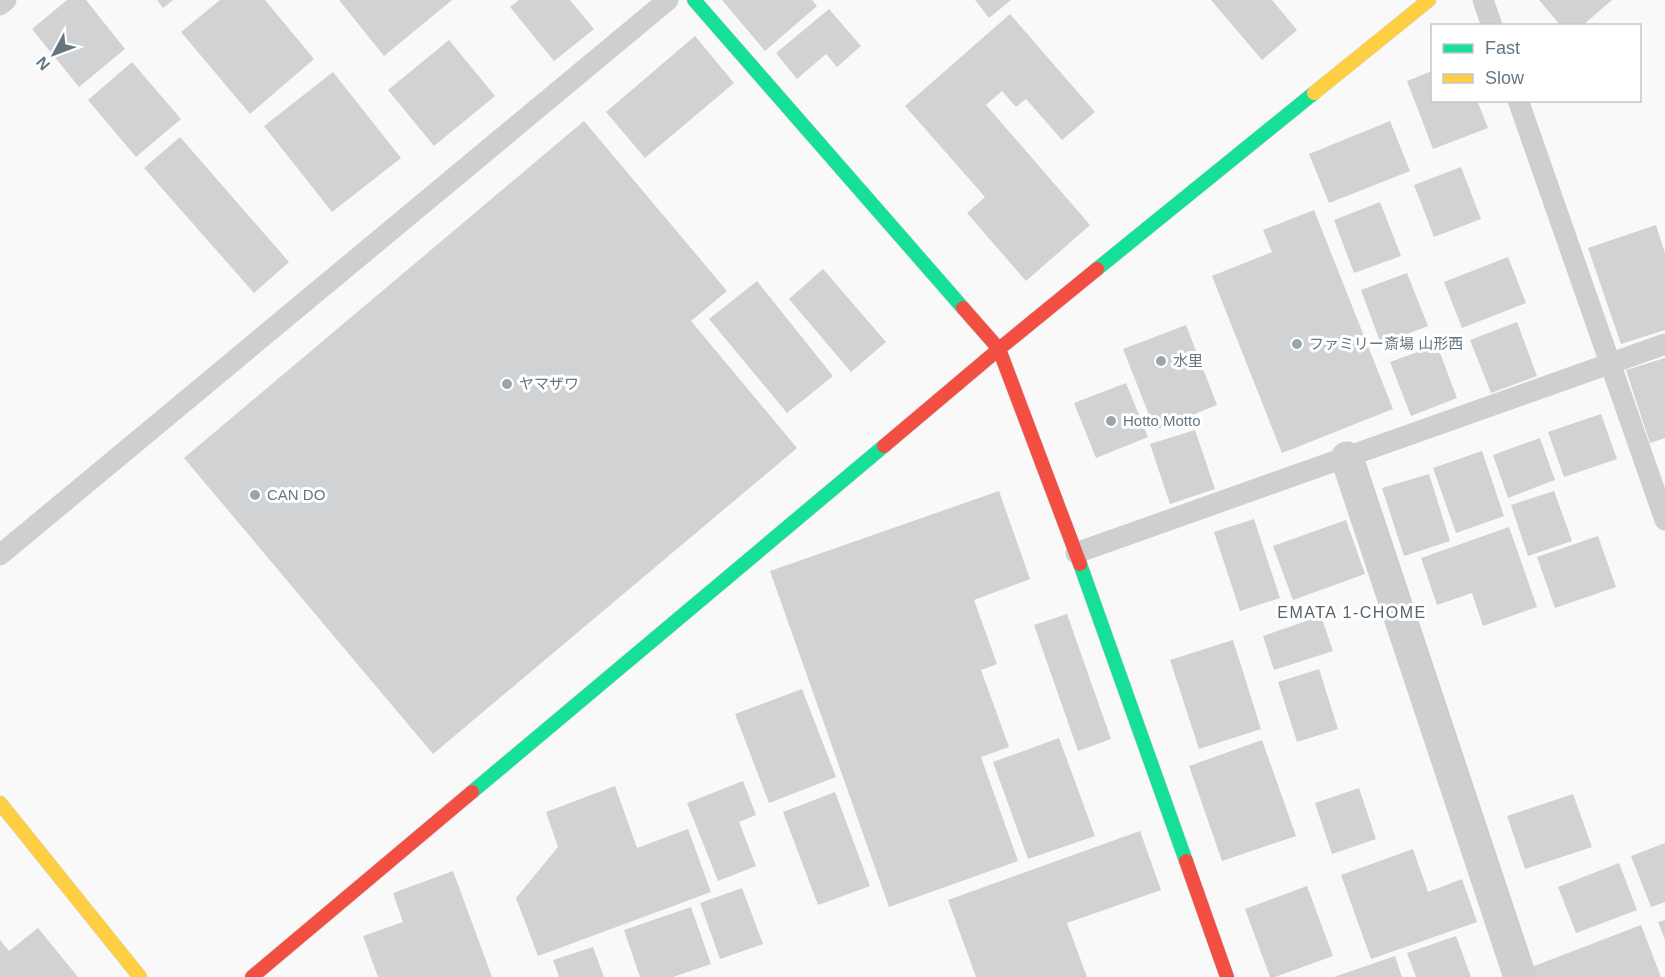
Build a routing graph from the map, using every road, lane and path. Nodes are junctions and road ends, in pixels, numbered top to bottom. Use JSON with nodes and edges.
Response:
{"nodes":[{"id":1,"x":6,"y":0,"type":"edge"},
{"id":2,"x":668,"y":0,"type":"edge"},
{"id":3,"x":694,"y":0,"type":"edge"},
{"id":4,"x":1429,"y":0,"type":"edge"},
{"id":5,"x":1483,"y":0,"type":"edge"},
{"id":6,"x":0,"y":5,"type":"edge"},
{"id":7,"x":1491,"y":24,"type":"edge"},
{"id":8,"x":1519,"y":102,"type":"edge"},
{"id":9,"x":1665,"y":345,"type":"edge"},
{"id":10,"x":999,"y":349,"type":"junction"},
{"id":11,"x":1610,"y":364,"type":"junction"},
{"id":12,"x":1347,"y":458,"type":"junction"},
{"id":13,"x":1665,"y":520,"type":"edge"},
{"id":14,"x":1076,"y":553,"type":"junction"},
{"id":15,"x":0,"y":555,"type":"edge"},
{"id":16,"x":0,"y":803,"type":"edge"},
{"id":17,"x":140,"y":977,"type":"edge"},
{"id":18,"x":252,"y":977,"type":"edge"},
{"id":19,"x":1227,"y":977,"type":"edge"},
{"id":20,"x":1520,"y":977,"type":"edge"}],
"edges":[{"from":1,"to":6,"type":"lane"},
{"from":2,"to":15,"type":"lane"},
{"from":3,"to":10,"type":"street"},
{"from":4,"to":10,"type":"street"},
{"from":5,"to":7,"type":"lane"},
{"from":8,"to":11,"type":"lane"},
{"from":9,"to":11,"type":"lane"},
{"from":10,"to":14,"type":"street"},
{"from":10,"to":18,"type":"street"},
{"from":11,"to":12,"type":"lane"},
{"from":11,"to":13,"type":"lane"},
{"from":12,"to":14,"type":"lane"},
{"from":12,"to":20,"type":"street"},
{"from":14,"to":19,"type":"street"},
{"from":16,"to":17,"type":"street"}]}
